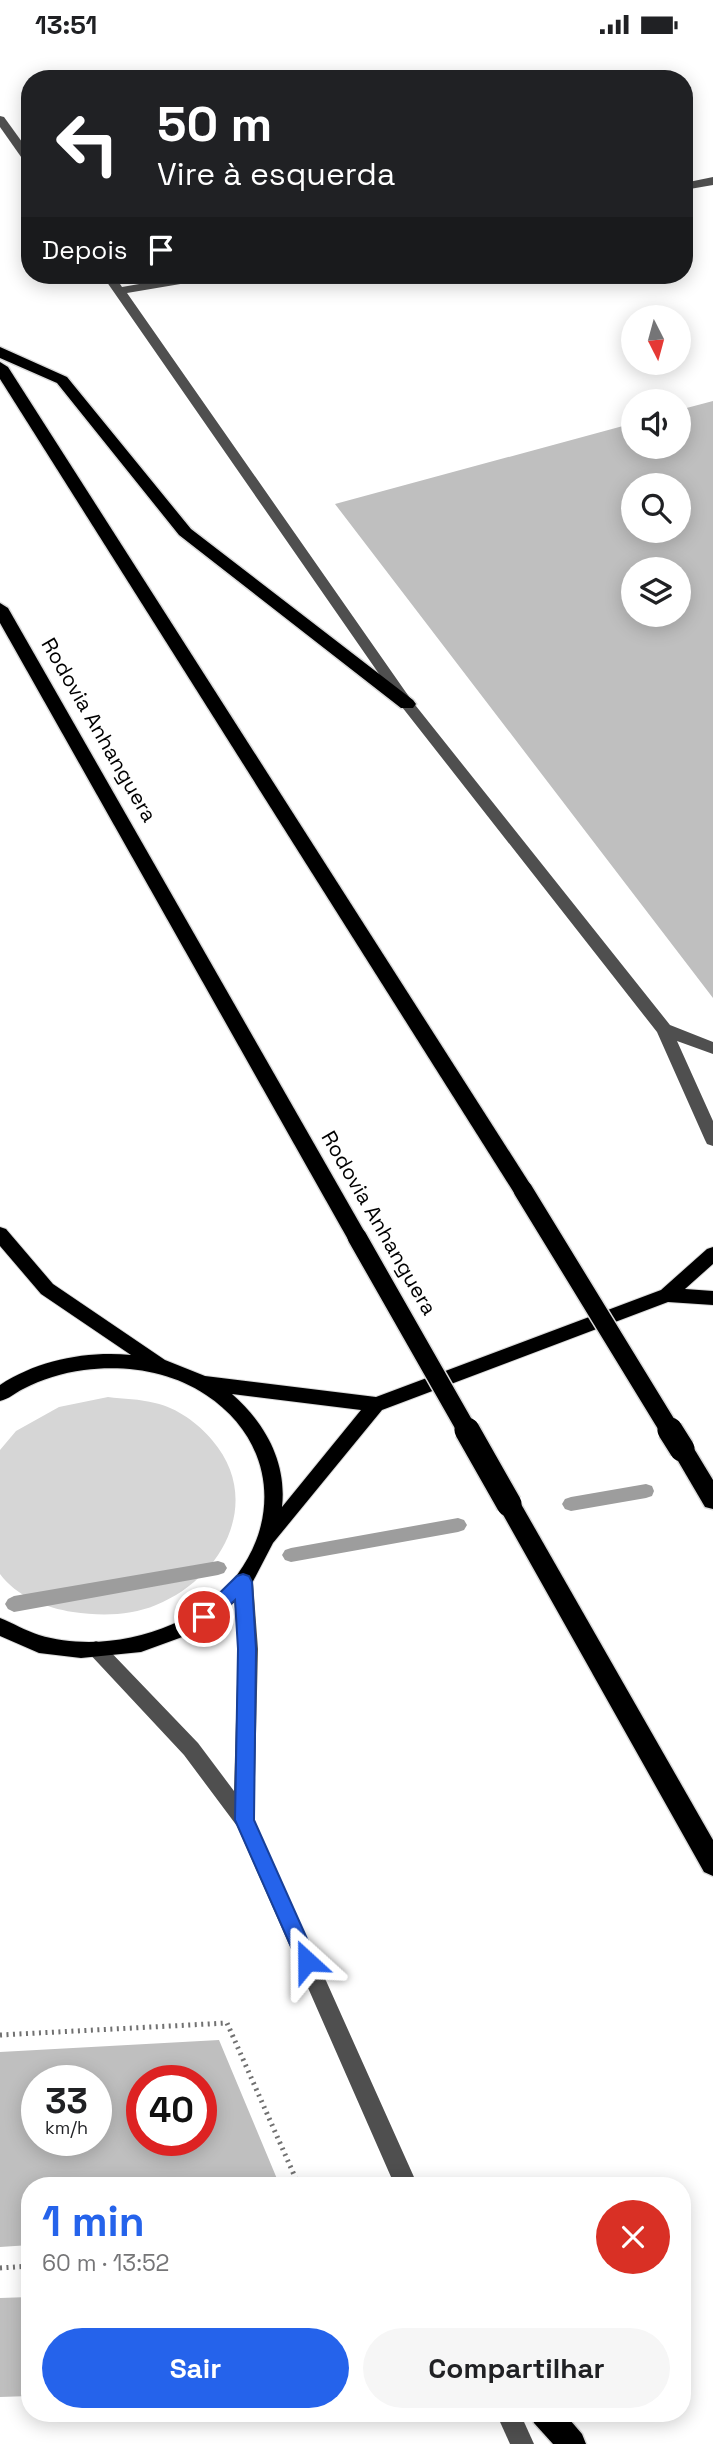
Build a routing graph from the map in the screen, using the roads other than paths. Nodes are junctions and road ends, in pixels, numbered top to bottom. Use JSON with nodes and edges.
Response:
{"nodes":[{"id":1,"x":0,"y":119,"type":"edge"},
{"id":2,"x":21,"y":149,"type":"edge"},
{"id":3,"x":713,"y":181,"type":"edge"},
{"id":4,"x":693,"y":185,"type":"edge"},
{"id":5,"x":115,"y":284,"type":"edge"},
{"id":6,"x":159,"y":284,"type":"edge"},
{"id":7,"x":120,"y":291,"type":"junction"},
{"id":8,"x":0,"y":352,"type":"edge"},
{"id":9,"x":0,"y":367,"type":"edge"},
{"id":10,"x":0,"y":608,"type":"edge"},
{"id":11,"x":407,"y":704,"type":"junction"},
{"id":12,"x":664,"y":1029,"type":"junction"},
{"id":13,"x":713,"y":1048,"type":"edge"},
{"id":14,"x":713,"y":1140,"type":"edge"},
{"id":15,"x":0,"y":1234,"type":"edge"},
{"id":16,"x":713,"y":1254,"type":"edge"},
{"id":17,"x":667,"y":1295,"type":"junction"},
{"id":18,"x":713,"y":1298,"type":"edge"},
{"id":19,"x":160,"y":1366,"type":"junction"},
{"id":20,"x":206,"y":1383,"type":"junction"},
{"id":21,"x":0,"y":1394,"type":"edge"},
{"id":22,"x":376,"y":1405,"type":"junction"},
{"id":23,"x":713,"y":1500,"type":"edge"},
{"id":24,"x":268,"y":1540,"type":"junction"},
{"id":25,"x":243,"y":1582,"type":"junction"},
{"id":26,"x":0,"y":1627,"type":"edge"},
{"id":27,"x":96,"y":1650,"type":"junction"},
{"id":28,"x":244,"y":1820,"type":"junction"},
{"id":29,"x":713,"y":1864,"type":"edge"},
{"id":30,"x":403,"y":2177,"type":"edge"},
{"id":31,"x":512,"y":2422,"type":"edge"},
{"id":32,"x":552,"y":2422,"type":"edge"},
{"id":33,"x":522,"y":2444,"type":"edge"},
{"id":34,"x":572,"y":2444,"type":"edge"}],
"edges":[{"from":1,"to":2,"type":"street"},
{"from":3,"to":4,"type":"street"},
{"from":5,"to":7,"type":"street"},
{"from":6,"to":7,"type":"street"},
{"from":7,"to":11,"type":"street"},
{"from":8,"to":11,"type":"highway"},
{"from":9,"to":23,"type":"highway","bridge":true},
{"from":10,"to":29,"type":"highway","name":"Rodovia Anhanguera","bridge":true},
{"from":11,"to":12,"type":"street"},
{"from":12,"to":13,"type":"street"},
{"from":12,"to":14,"type":"street"},
{"from":15,"to":19,"type":"main road"},
{"from":16,"to":17,"type":"main road"},
{"from":17,"to":18,"type":"main road"},
{"from":17,"to":22,"type":"main road"},
{"from":19,"to":20,"type":"main road"},
{"from":19,"to":21,"type":"main road"},
{"from":20,"to":22,"type":"main road"},
{"from":20,"to":24,"type":"main road"},
{"from":22,"to":24,"type":"main road"},
{"from":24,"to":25,"type":"main road"},
{"from":25,"to":27,"type":"main road"},
{"from":25,"to":28,"type":"street"},
{"from":26,"to":27,"type":"main road"},
{"from":27,"to":28,"type":"street"},
{"from":28,"to":30,"type":"street"},
{"from":31,"to":33,"type":"street"},
{"from":32,"to":34,"type":"highway"}]}
